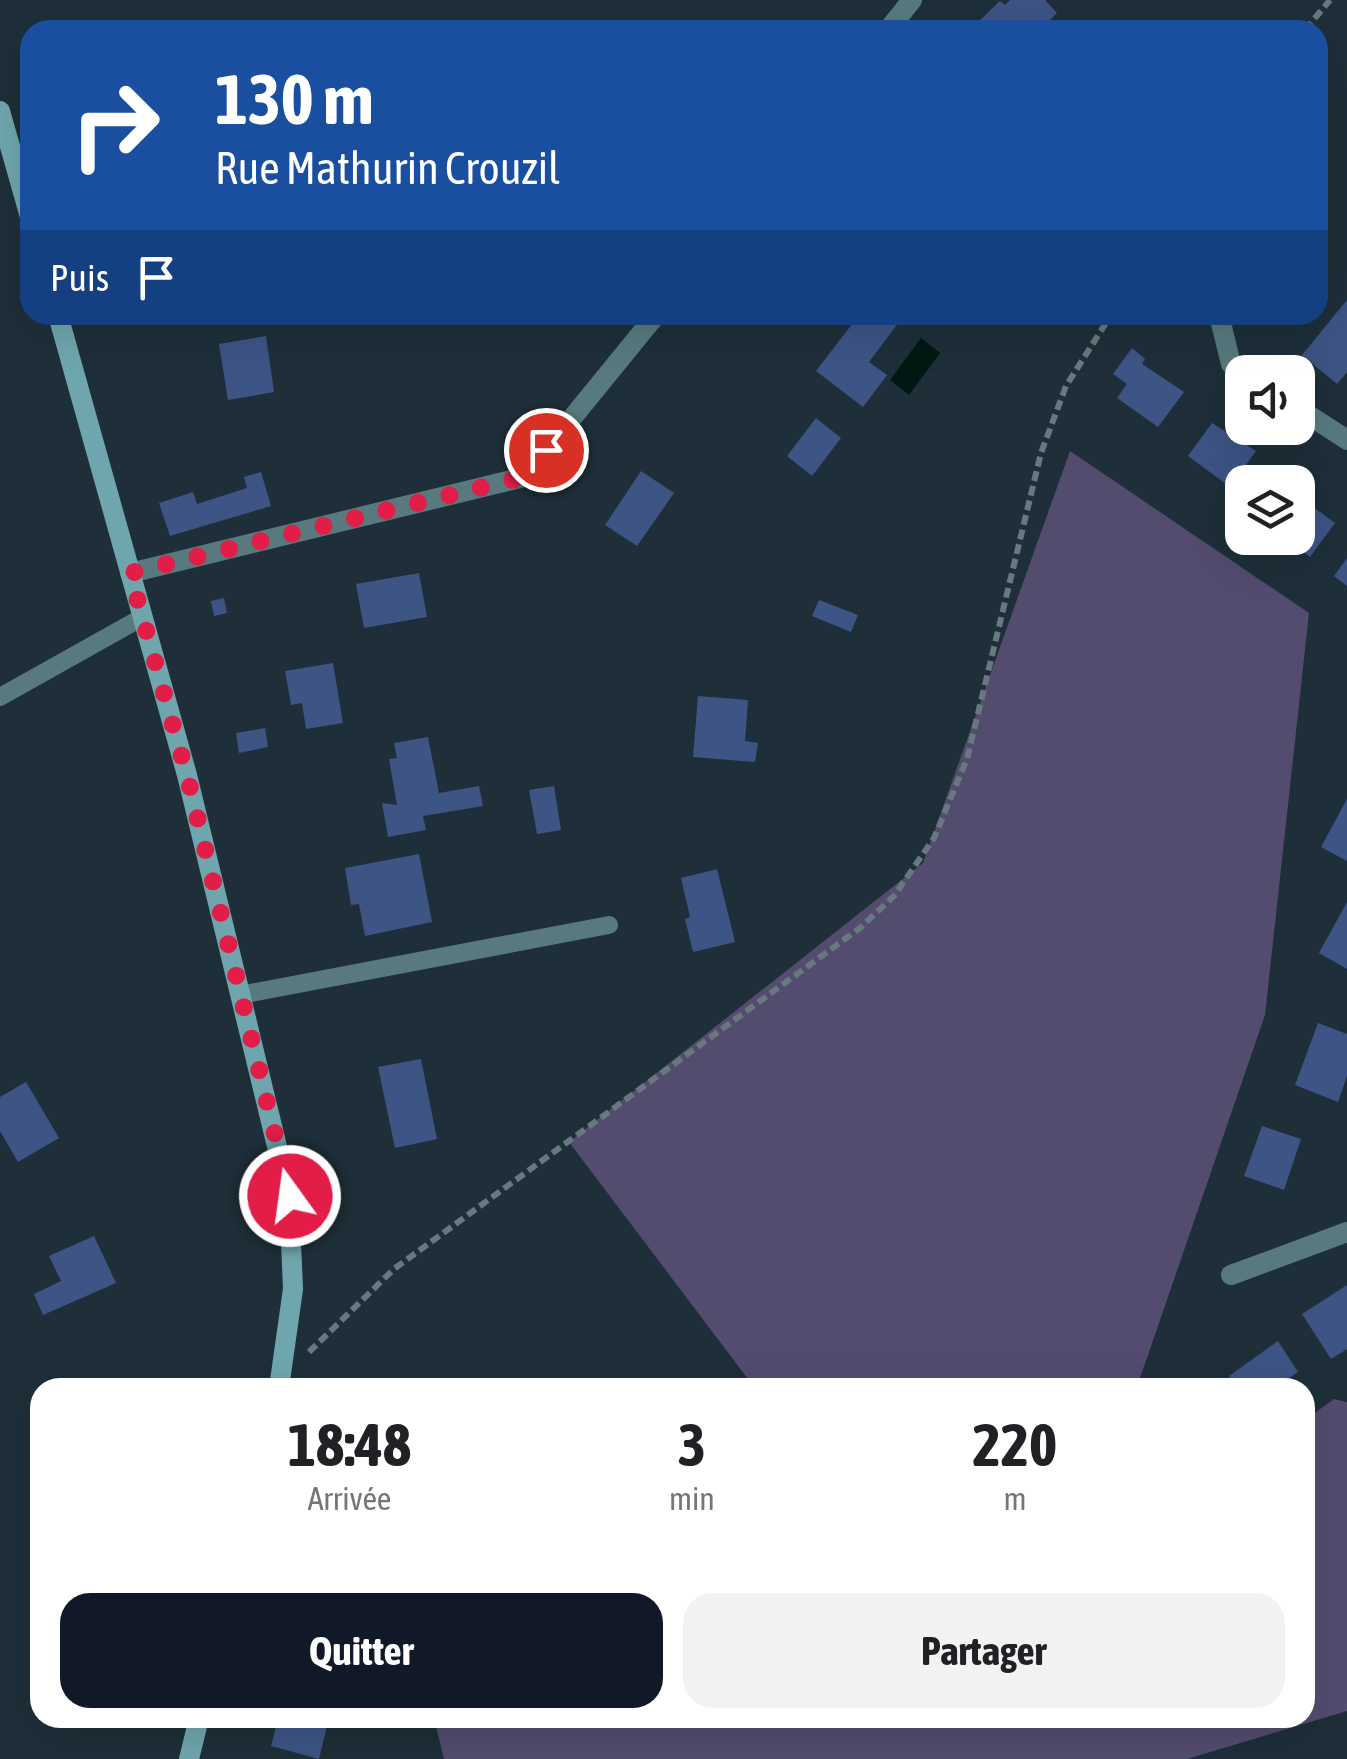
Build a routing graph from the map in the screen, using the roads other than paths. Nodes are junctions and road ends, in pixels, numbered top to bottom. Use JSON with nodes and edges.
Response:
{"nodes":[{"id":1,"x":912,"y":0,"type":"edge"},
{"id":2,"x":896,"y":20,"type":"edge"},
{"id":3,"x":0,"y":111,"type":"edge"},
{"id":4,"x":20,"y":182,"type":"edge"},
{"id":5,"x":61,"y":325,"type":"edge"},
{"id":6,"x":648,"y":325,"type":"edge"},
{"id":7,"x":1221,"y":325,"type":"edge"},
{"id":8,"x":1229,"y":355,"type":"edge"},
{"id":9,"x":1315,"y":419,"type":"edge"},
{"id":10,"x":1347,"y":440,"type":"edge"},
{"id":11,"x":130,"y":573,"type":"junction"},
{"id":12,"x":142,"y":618,"type":"junction"},
{"id":13,"x":0,"y":697,"type":"edge"},
{"id":14,"x":609,"y":925,"type":"dead end"},
{"id":15,"x":240,"y":995,"type":"junction"},
{"id":16,"x":1347,"y":1232,"type":"edge"},
{"id":17,"x":1231,"y":1275,"type":"dead end"},
{"id":18,"x":281,"y":1378,"type":"edge"},
{"id":19,"x":198,"y":1728,"type":"edge"},
{"id":20,"x":190,"y":1759,"type":"edge"}],
"edges":[{"from":1,"to":2,"type":"street"},
{"from":3,"to":4,"type":"street"},
{"from":5,"to":11,"type":"street"},
{"from":6,"to":11,"type":"street"},
{"from":7,"to":8,"type":"street"},
{"from":9,"to":10,"type":"street"},
{"from":11,"to":12,"type":"street"},
{"from":12,"to":13,"type":"lane"},
{"from":12,"to":15,"type":"street"},
{"from":14,"to":15,"type":"lane"},
{"from":15,"to":18,"type":"street"},
{"from":16,"to":17,"type":"street"},
{"from":19,"to":20,"type":"street"}]}
